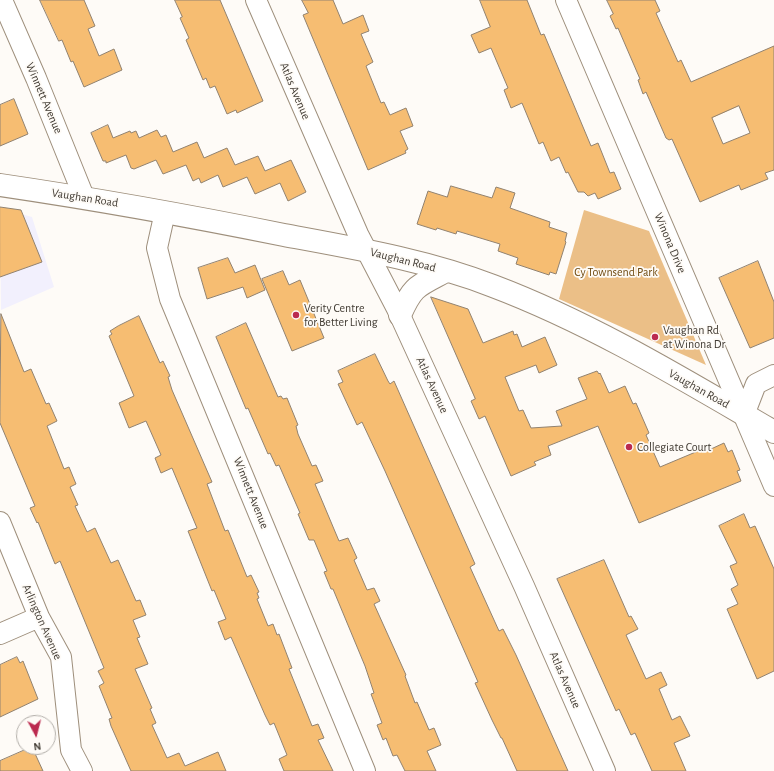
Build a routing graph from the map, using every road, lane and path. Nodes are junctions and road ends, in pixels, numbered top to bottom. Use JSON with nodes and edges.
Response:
{"nodes":[{"id":1,"x":2,"y":0,"type":"edge"},
{"id":2,"x":256,"y":0,"type":"edge"},
{"id":3,"x":566,"y":0,"type":"edge"},
{"id":4,"x":0,"y":185,"type":"edge"},
{"id":5,"x":84,"y":197,"type":"junction"},
{"id":6,"x":165,"y":212,"type":"junction"},
{"id":7,"x":366,"y":251,"type":"junction"},
{"id":8,"x":446,"y":271,"type":"junction"},
{"id":9,"x":400,"y":315,"type":"junction"},
{"id":10,"x":774,"y":375,"type":"edge"},
{"id":11,"x":744,"y":415,"type":"junction"},
{"id":12,"x":774,"y":432,"type":"edge"},
{"id":13,"x":774,"y":486,"type":"edge"},
{"id":14,"x":0,"y":522,"type":"edge"},
{"id":15,"x":39,"y":617,"type":"junction"},
{"id":16,"x":0,"y":634,"type":"edge"},
{"id":17,"x":82,"y":771,"type":"edge"},
{"id":18,"x":365,"y":771,"type":"edge"},
{"id":19,"x":604,"y":771,"type":"edge"}],
"edges":[{"from":1,"to":5,"type":"street","name":"Winnett Avenue"},
{"from":2,"to":7,"type":"street","name":"Atlas Avenue"},
{"from":3,"to":11,"type":"street","name":"Winona Drive"},
{"from":4,"to":5,"type":"street","name":"Vaughan Road"},
{"from":5,"to":6,"type":"street","name":"Vaughan Road"},
{"from":6,"to":7,"type":"street","name":"Vaughan Road"},
{"from":6,"to":18,"type":"street","name":"Winnett Avenue"},
{"from":7,"to":8,"type":"street","name":"Vaughan Road"},
{"from":7,"to":9,"type":"street","name":"Atlas Avenue"},
{"from":8,"to":9,"type":"street"},
{"from":8,"to":11,"type":"street","name":"Vaughan Road"},
{"from":9,"to":19,"type":"street","name":"Atlas Avenue"},
{"from":10,"to":11,"type":"street"},
{"from":11,"to":12,"type":"street","name":"Vaughan Road"},
{"from":11,"to":13,"type":"street","name":"Winona Drive"},
{"from":14,"to":15,"type":"street","name":"Arlington Avenue"},
{"from":15,"to":16,"type":"street"},
{"from":15,"to":17,"type":"street","name":"Arlington Avenue"}]}
